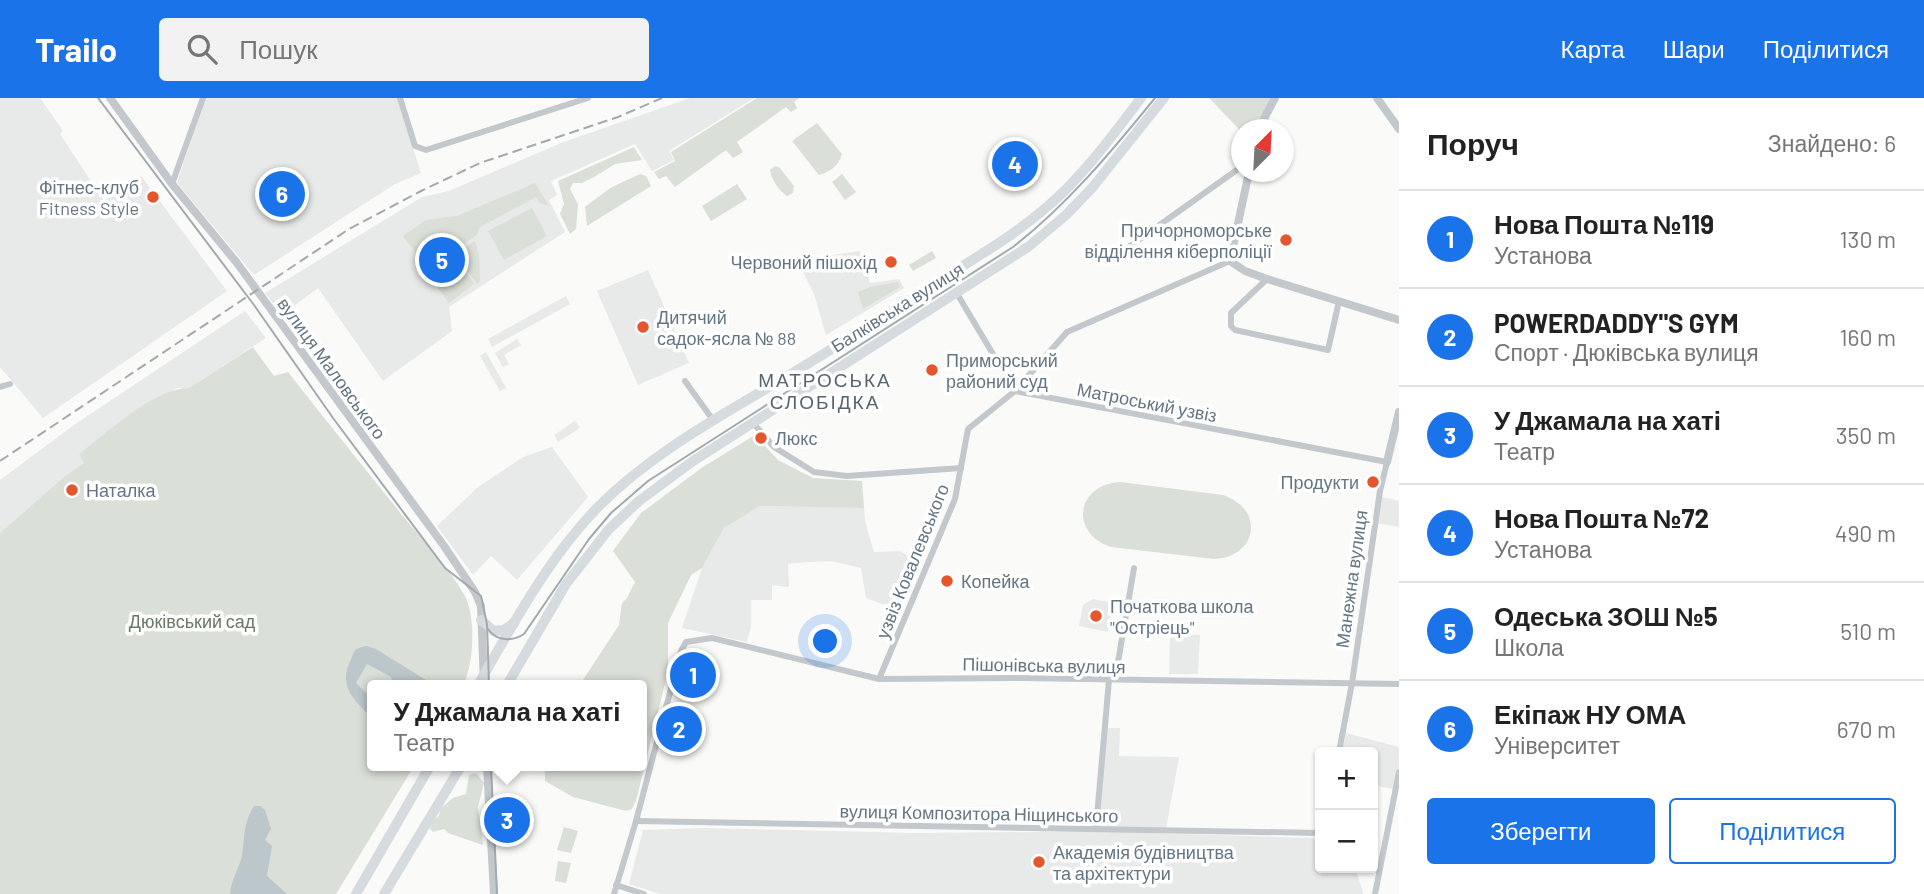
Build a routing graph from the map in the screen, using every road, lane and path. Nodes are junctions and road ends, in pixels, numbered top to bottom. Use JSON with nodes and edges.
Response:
{"nodes":[{"id":1,"x":110,"y":98,"type":"edge"},
{"id":2,"x":203,"y":98,"type":"edge"},
{"id":3,"x":400,"y":98,"type":"edge"},
{"id":4,"x":588,"y":98,"type":"edge"},
{"id":5,"x":1141,"y":98,"type":"edge"},
{"id":6,"x":1164,"y":98,"type":"edge"},
{"id":7,"x":1275,"y":98,"type":"edge"},
{"id":8,"x":1377,"y":98,"type":"edge"},
{"id":9,"x":1264,"y":119,"type":"edge"},
{"id":10,"x":1399,"y":129,"type":"edge"},
{"id":11,"x":1231,"y":173,"type":"edge"},
{"id":12,"x":1247,"y":182,"type":"edge"},
{"id":13,"x":172,"y":184,"type":"junction"},
{"id":14,"x":1123,"y":251,"type":"dead end"},
{"id":15,"x":1230,"y":261,"type":"junction"},
{"id":16,"x":1267,"y":279,"type":"junction"},
{"id":17,"x":956,"y":292,"type":"junction"},
{"id":18,"x":1339,"y":301,"type":"junction"},
{"id":19,"x":1399,"y":320,"type":"edge"},
{"id":20,"x":685,"y":381,"type":"dead end"},
{"id":21,"x":10,"y":384,"type":"dead end"},
{"id":22,"x":0,"y":387,"type":"edge"},
{"id":23,"x":1015,"y":390,"type":"junction"},
{"id":24,"x":1399,"y":412,"type":"edge"},
{"id":25,"x":713,"y":420,"type":"junction"},
{"id":26,"x":754,"y":424,"type":"junction"},
{"id":27,"x":1396,"y":435,"type":"edge"},
{"id":28,"x":1387,"y":462,"type":"junction"},
{"id":29,"x":961,"y":468,"type":"junction"},
{"id":30,"x":1134,"y":568,"type":"dead end"},
{"id":31,"x":481,"y":620,"type":"junction"},
{"id":32,"x":517,"y":620,"type":"junction"},
{"id":33,"x":879,"y":679,"type":"junction"},
{"id":34,"x":484,"y":680,"type":"edge"},
{"id":35,"x":510,"y":680,"type":"edge"},
{"id":36,"x":1109,"y":680,"type":"junction"},
{"id":37,"x":1352,"y":683,"type":"junction"},
{"id":38,"x":1399,"y":684,"type":"edge"},
{"id":39,"x":1340,"y":747,"type":"edge"},
{"id":40,"x":427,"y":771,"type":"edge"},
{"id":41,"x":458,"y":771,"type":"edge"},
{"id":42,"x":487,"y":771,"type":"edge"},
{"id":43,"x":1399,"y":772,"type":"edge"},
{"id":44,"x":636,"y":821,"type":"junction"},
{"id":45,"x":1096,"y":828,"type":"junction"},
{"id":46,"x":1315,"y":833,"type":"edge"},
{"id":47,"x":1375,"y":873,"type":"edge"},
{"id":48,"x":1378,"y":876,"type":"junction"},
{"id":49,"x":616,"y":885,"type":"junction"},
{"id":50,"x":356,"y":894,"type":"edge"},
{"id":51,"x":384,"y":894,"type":"edge"},
{"id":52,"x":494,"y":894,"type":"edge"},
{"id":53,"x":614,"y":894,"type":"edge"},
{"id":54,"x":644,"y":894,"type":"edge"},
{"id":55,"x":1375,"y":894,"type":"edge"}],
"edges":[{"from":1,"to":13,"type":"street","name":"вулиця Маловського"},
{"from":2,"to":13,"type":"street"},
{"from":3,"to":4,"type":"street"},
{"from":5,"to":25,"type":"main road","name":"Балківська вулиця"},
{"from":6,"to":17,"type":"main road","name":"Балківська вулиця"},
{"from":7,"to":9,"type":"street"},
{"from":8,"to":10,"type":"street"},
{"from":11,"to":14,"type":"street"},
{"from":12,"to":15,"type":"street"},
{"from":13,"to":31,"type":"street","name":"вулиця Маловського"},
{"from":15,"to":16,"type":"street"},
{"from":15,"to":23,"type":"street","name":"узвіз Ковалевського"},
{"from":16,"to":18,"type":"street"},
{"from":16,"to":18,"type":"street"},
{"from":17,"to":23,"type":"street"},
{"from":17,"to":26,"type":"main road","name":"Балківська вулиця"},
{"from":18,"to":19,"type":"street"},
{"from":20,"to":25,"type":"street"},
{"from":21,"to":22,"type":"street"},
{"from":23,"to":28,"type":"street","name":"Матроський узвіз"},
{"from":23,"to":29,"type":"street","name":"узвіз Ковалевського"},
{"from":24,"to":27,"type":"street","name":"Манежна вулиця"},
{"from":25,"to":32,"type":"main road","name":"Балківська вулиця"},
{"from":26,"to":29,"type":"street"},
{"from":26,"to":35,"type":"main road","name":"Балківська вулиця"},
{"from":27,"to":28,"type":"street","name":"Манежна вулиця"},
{"from":28,"to":37,"type":"street","name":"Манежна вулиця"},
{"from":29,"to":33,"type":"street","name":"узвіз Ковалевського"},
{"from":30,"to":36,"type":"street"},
{"from":31,"to":32,"type":"main road"},
{"from":31,"to":34,"type":"street","name":"вулиця Маловського"},
{"from":32,"to":34,"type":"main road","name":"Балківська вулиця"},
{"from":33,"to":36,"type":"street","name":"Пішонівська вулиця"},
{"from":33,"to":44,"type":"street","name":"Пішонівська вулиця"},
{"from":36,"to":37,"type":"street","name":"Пішонівська вулиця"},
{"from":36,"to":45,"type":"street"},
{"from":37,"to":38,"type":"street","name":"Пішонівська вулиця"},
{"from":37,"to":39,"type":"street","name":"Манежна вулиця"},
{"from":40,"to":50,"type":"main road"},
{"from":41,"to":51,"type":"main road"},
{"from":42,"to":52,"type":"street"},
{"from":43,"to":48,"type":"street"},
{"from":44,"to":45,"type":"street","name":"вулиця Композитора Ніщинського"},
{"from":44,"to":49,"type":"street"},
{"from":45,"to":46,"type":"street","name":"вулиця Композитора Ніщинського"},
{"from":47,"to":48,"type":"street"},
{"from":48,"to":55,"type":"street"},
{"from":49,"to":53,"type":"street"},
{"from":49,"to":54,"type":"street"}]}
